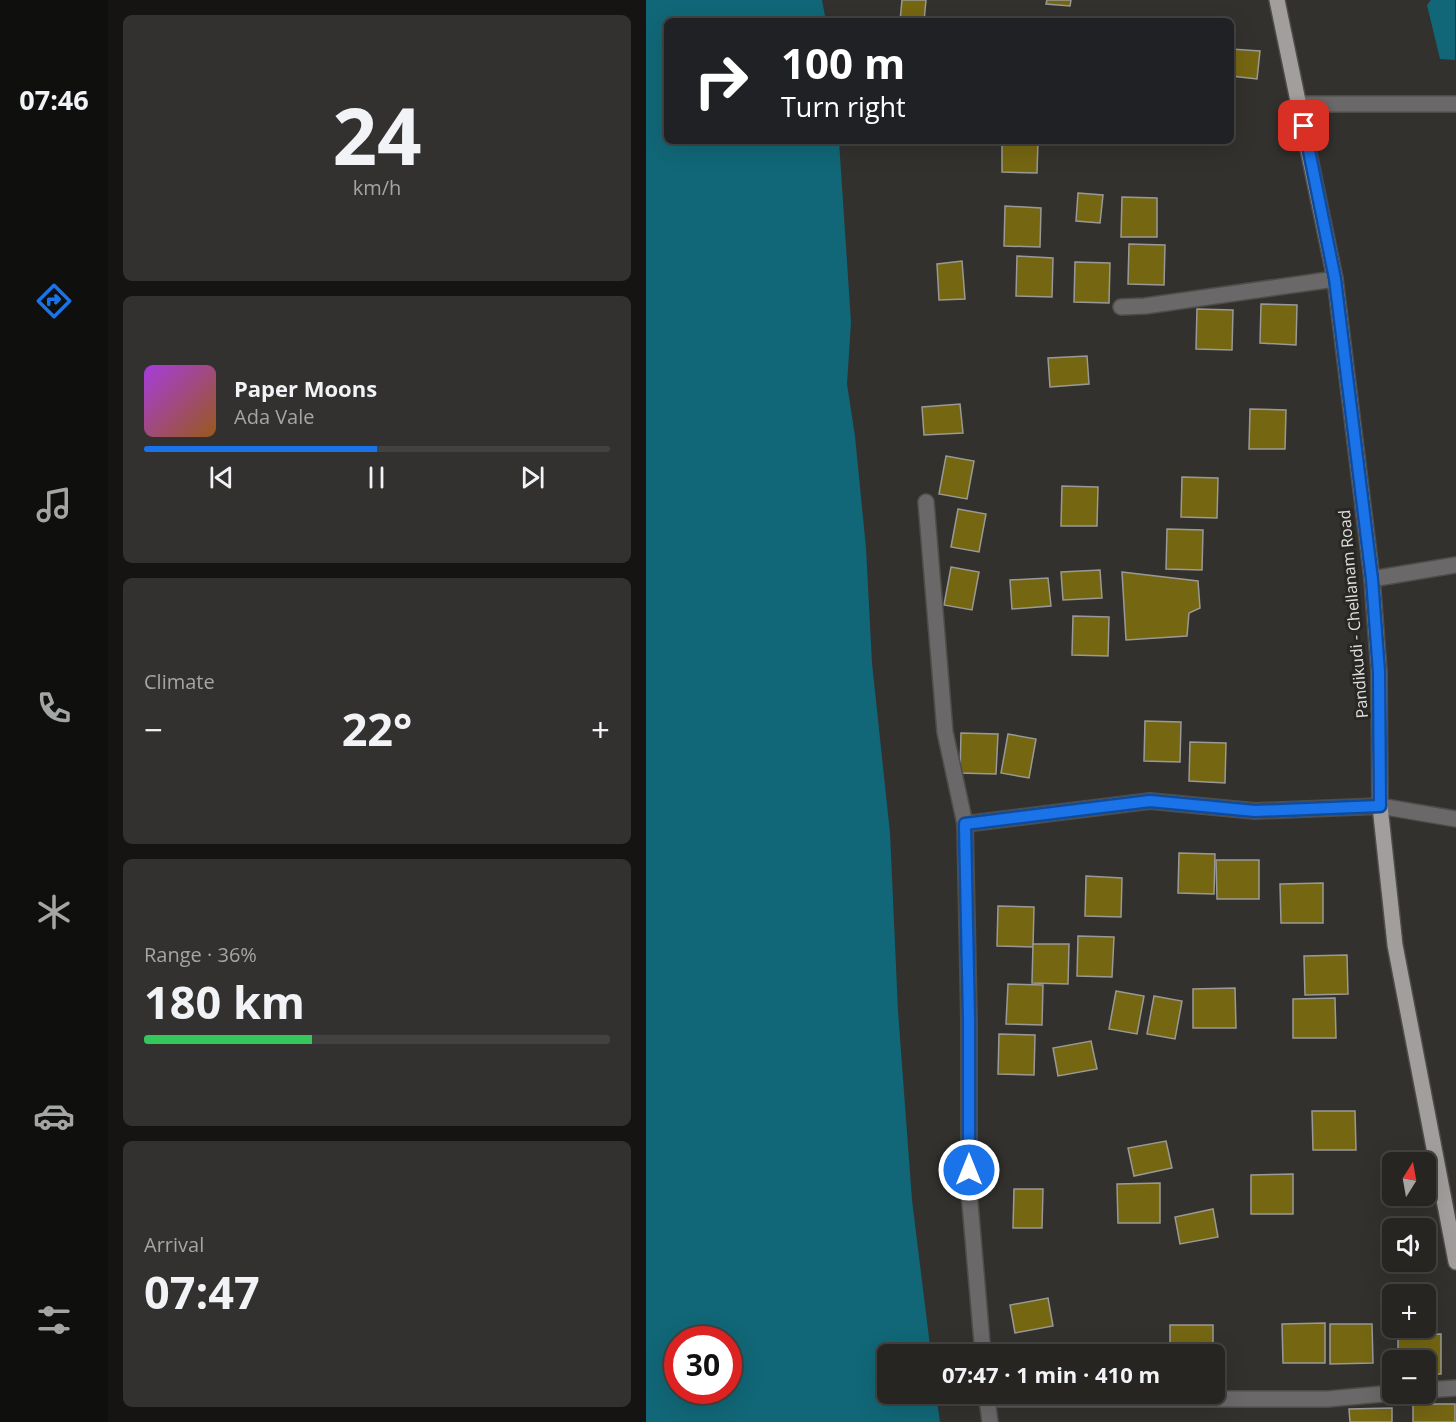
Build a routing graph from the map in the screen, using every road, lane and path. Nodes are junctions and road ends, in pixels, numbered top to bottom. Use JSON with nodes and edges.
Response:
{"nodes":[{"id":1,"x":1277,"y":0,"type":"edge"},
{"id":2,"x":1300,"y":104,"type":"junction"},
{"id":3,"x":1456,"y":104,"type":"edge"},
{"id":4,"x":1335,"y":279,"type":"junction"},
{"id":5,"x":1121,"y":307,"type":"dead end"},
{"id":6,"x":926,"y":502,"type":"dead end"},
{"id":7,"x":1456,"y":565,"type":"edge"},
{"id":8,"x":1372,"y":579,"type":"junction"},
{"id":9,"x":1380,"y":806,"type":"junction"},
{"id":10,"x":1456,"y":819,"type":"edge"},
{"id":11,"x":965,"y":824,"type":"junction"},
{"id":12,"x":1456,"y":1262,"type":"edge"},
{"id":13,"x":982,"y":1344,"type":"edge"},
{"id":14,"x":1456,"y":1388,"type":"edge"},
{"id":15,"x":1436,"y":1389,"type":"edge"},
{"id":16,"x":1382,"y":1394,"type":"edge"},
{"id":17,"x":1225,"y":1398,"type":"edge"},
{"id":18,"x":988,"y":1404,"type":"edge"},
{"id":19,"x":990,"y":1422,"type":"edge"}],
"edges":[{"from":1,"to":2,"type":"main road","name":"Pandikudi - Chellanam Road"},
{"from":2,"to":3,"type":"street"},
{"from":2,"to":4,"type":"main road","name":"Pandikudi - Chellanam Road"},
{"from":4,"to":5,"type":"street"},
{"from":4,"to":8,"type":"main road","name":"Pandikudi - Chellanam Road"},
{"from":6,"to":11,"type":"street"},
{"from":7,"to":8,"type":"street"},
{"from":8,"to":9,"type":"main road","name":"Pandikudi - Chellanam Road"},
{"from":9,"to":10,"type":"street"},
{"from":9,"to":11,"type":"street"},
{"from":9,"to":12,"type":"main road","name":"Pandikudi - Chellanam Road"},
{"from":11,"to":13,"type":"street"},
{"from":14,"to":15,"type":"street"},
{"from":16,"to":17,"type":"street"},
{"from":18,"to":19,"type":"street"}]}
